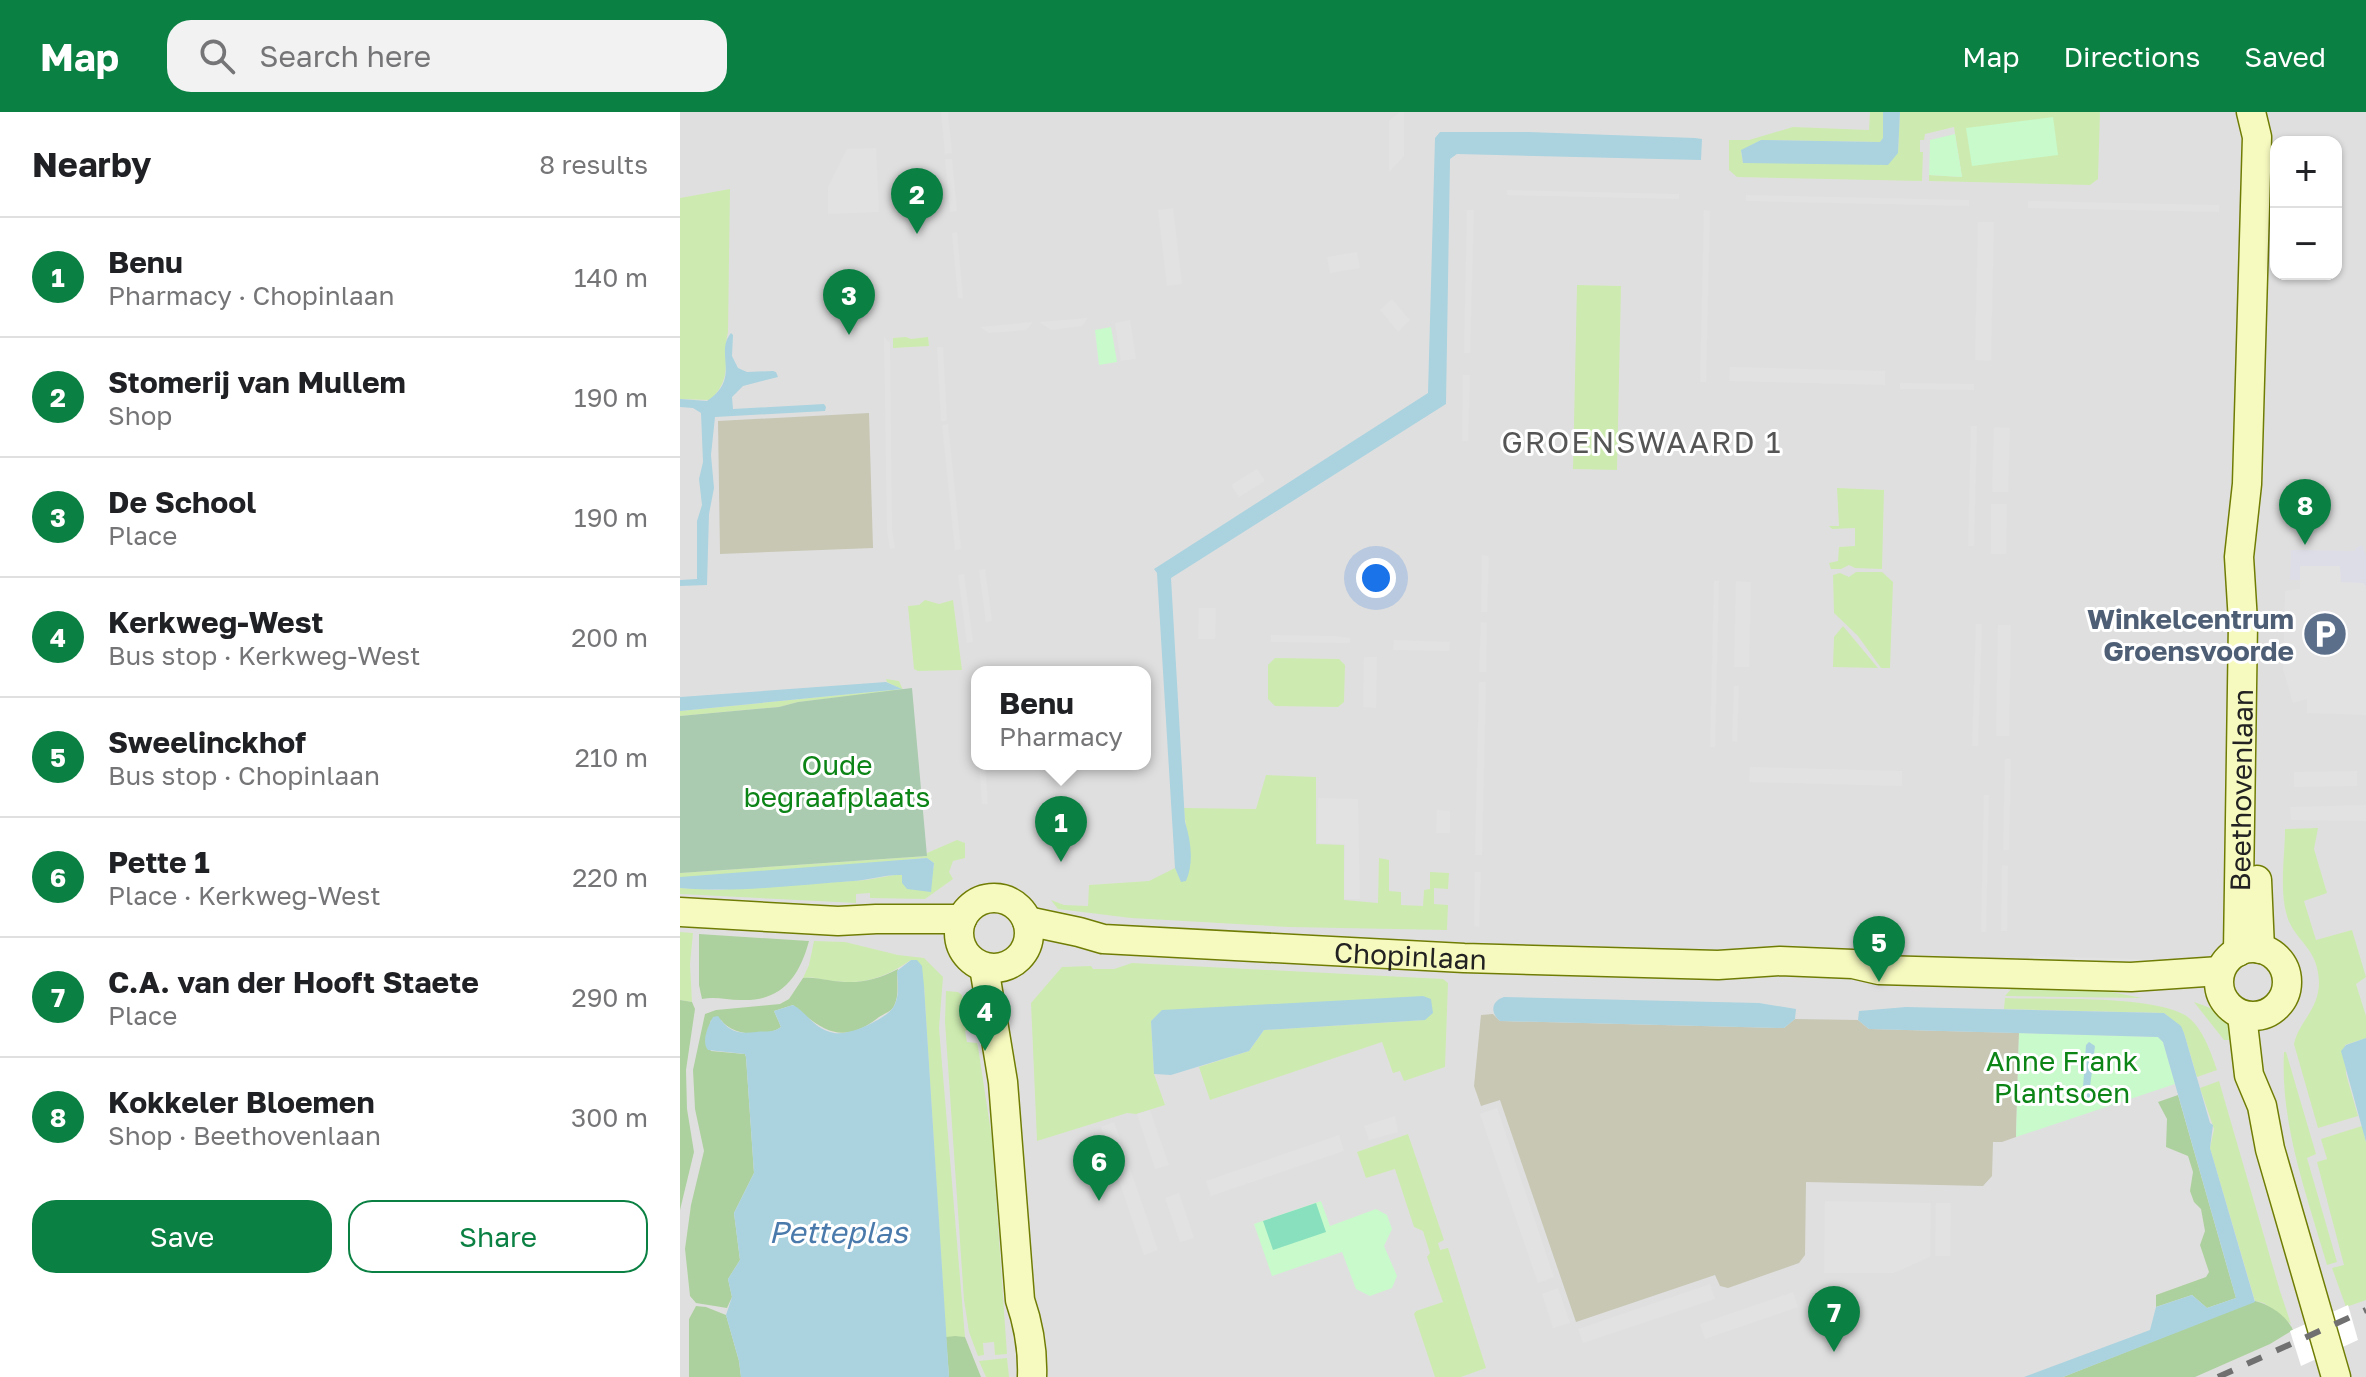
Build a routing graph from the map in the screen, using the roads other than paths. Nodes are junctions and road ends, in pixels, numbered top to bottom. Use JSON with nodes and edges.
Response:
{"nodes":[{"id":1,"x":2258,"y":120,"type":"edge"},
{"id":2,"x":680,"y":912,"type":"edge"},
{"id":3,"x":961,"y":931,"type":"junction"},
{"id":4,"x":1026,"y":934,"type":"junction"},
{"id":5,"x":994,"y":967,"type":"junction"},
{"id":6,"x":2241,"y":983,"type":"junction"},
{"id":7,"x":1020,"y":1300,"type":"junction"},
{"id":8,"x":1020,"y":1377,"type":"edge"},
{"id":9,"x":1032,"y":1377,"type":"edge"},
{"id":10,"x":2336,"y":1377,"type":"edge"}],
"edges":[{"from":1,"to":6,"type":"main road","name":"Beethovenlaan"},
{"from":2,"to":3,"type":"main road"},
{"from":3,"to":4,"type":"main road"},
{"from":3,"to":5,"type":"main road"},
{"from":4,"to":5,"type":"main road"},
{"from":4,"to":6,"type":"main road","name":"Chopinlaan"},
{"from":5,"to":7,"type":"main road"},
{"from":6,"to":10,"type":"main road","name":"Beethovenlaan"},
{"from":7,"to":8,"type":"main road"},
{"from":7,"to":9,"type":"main road"}]}
